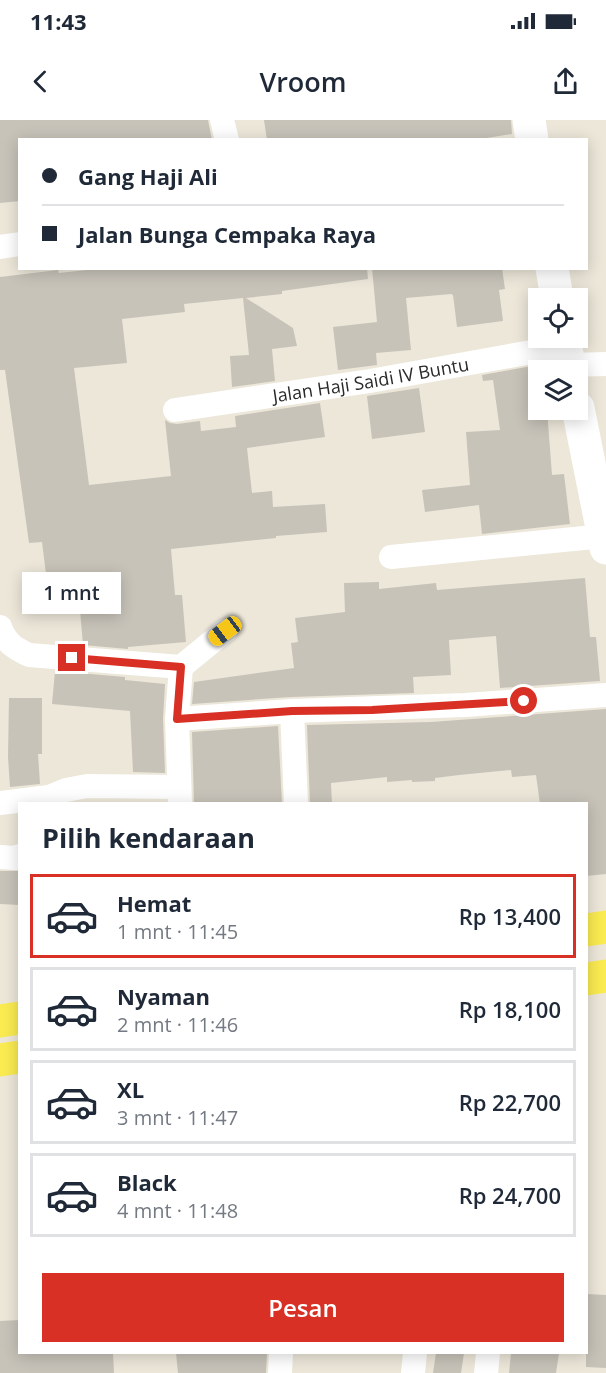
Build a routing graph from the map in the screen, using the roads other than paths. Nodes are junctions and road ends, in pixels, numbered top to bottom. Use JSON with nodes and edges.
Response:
{"nodes":[{"id":1,"x":222,"y":120,"type":"edge"},
{"id":2,"x":530,"y":120,"type":"edge"},
{"id":3,"x":226,"y":138,"type":"edge"},
{"id":4,"x":532,"y":138,"type":"edge"},
{"id":5,"x":18,"y":244,"type":"edge"},
{"id":6,"x":0,"y":247,"type":"edge"},
{"id":7,"x":552,"y":270,"type":"edge"},
{"id":8,"x":555,"y":288,"type":"edge"},
{"id":9,"x":567,"y":355,"type":"edge"},
{"id":10,"x":606,"y":364,"type":"edge"},
{"id":11,"x":175,"y":410,"type":"dead end"},
{"id":12,"x":580,"y":420,"type":"edge"},
{"id":13,"x":605,"y":542,"type":"edge"},
{"id":14,"x":391,"y":557,"type":"dead end"},
{"id":15,"x":0,"y":627,"type":"edge"},
{"id":16,"x":225,"y":631,"type":"dead end"},
{"id":17,"x":181,"y":667,"type":"junction"},
{"id":18,"x":606,"y":695,"type":"edge"},
{"id":19,"x":292,"y":711,"type":"junction"},
{"id":20,"x":177,"y":719,"type":"junction"},
{"id":21,"x":179,"y":796,"type":"edge"},
{"id":22,"x":296,"y":802,"type":"edge"},
{"id":23,"x":0,"y":803,"type":"edge"},
{"id":24,"x":0,"y":857,"type":"edge"},
{"id":25,"x":18,"y":857,"type":"edge"},
{"id":26,"x":606,"y":927,"type":"edge"},
{"id":27,"x":588,"y":930,"type":"edge"},
{"id":28,"x":606,"y":946,"type":"edge"},
{"id":29,"x":588,"y":949,"type":"edge"},
{"id":30,"x":606,"y":965,"type":"edge"},
{"id":31,"x":588,"y":968,"type":"edge"},
{"id":32,"x":606,"y":976,"type":"edge"},
{"id":33,"x":588,"y":979,"type":"edge"},
{"id":34,"x":18,"y":1018,"type":"edge"},
{"id":35,"x":0,"y":1021,"type":"edge"},
{"id":36,"x":18,"y":1037,"type":"edge"},
{"id":37,"x":0,"y":1040,"type":"edge"},
{"id":38,"x":18,"y":1057,"type":"edge"},
{"id":39,"x":0,"y":1060,"type":"edge"},
{"id":40,"x":18,"y":1069,"type":"edge"},
{"id":41,"x":0,"y":1072,"type":"edge"},
{"id":42,"x":281,"y":1354,"type":"edge"},
{"id":43,"x":415,"y":1354,"type":"edge"},
{"id":44,"x":488,"y":1354,"type":"edge"},
{"id":45,"x":280,"y":1373,"type":"edge"},
{"id":46,"x":412,"y":1373,"type":"edge"},
{"id":47,"x":486,"y":1373,"type":"edge"}],
"edges":[{"from":1,"to":3,"type":"street"},
{"from":2,"to":4,"type":"street"},
{"from":5,"to":6,"type":"street"},
{"from":7,"to":8,"type":"street"},
{"from":9,"to":10,"type":"street","name":"Jalan Haji Saidi IV Buntu"},
{"from":9,"to":11,"type":"street","name":"Jalan Haji Saidi IV Buntu"},
{"from":12,"to":13,"type":"street"},
{"from":13,"to":14,"type":"street"},
{"from":15,"to":17,"type":"street"},
{"from":16,"to":17,"type":"street"},
{"from":17,"to":20,"type":"street"},
{"from":18,"to":19,"type":"street"},
{"from":19,"to":20,"type":"street"},
{"from":19,"to":22,"type":"street"},
{"from":20,"to":21,"type":"street"},
{"from":21,"to":23,"type":"street"},
{"from":24,"to":25,"type":"street"},
{"from":26,"to":27,"type":"main road"},
{"from":28,"to":29,"type":"main road"},
{"from":30,"to":31,"type":"main road"},
{"from":32,"to":33,"type":"main road"},
{"from":34,"to":35,"type":"main road"},
{"from":36,"to":37,"type":"main road"},
{"from":38,"to":39,"type":"main road"},
{"from":40,"to":41,"type":"main road"},
{"from":42,"to":45,"type":"street"},
{"from":43,"to":46,"type":"street"},
{"from":44,"to":47,"type":"street"}]}
